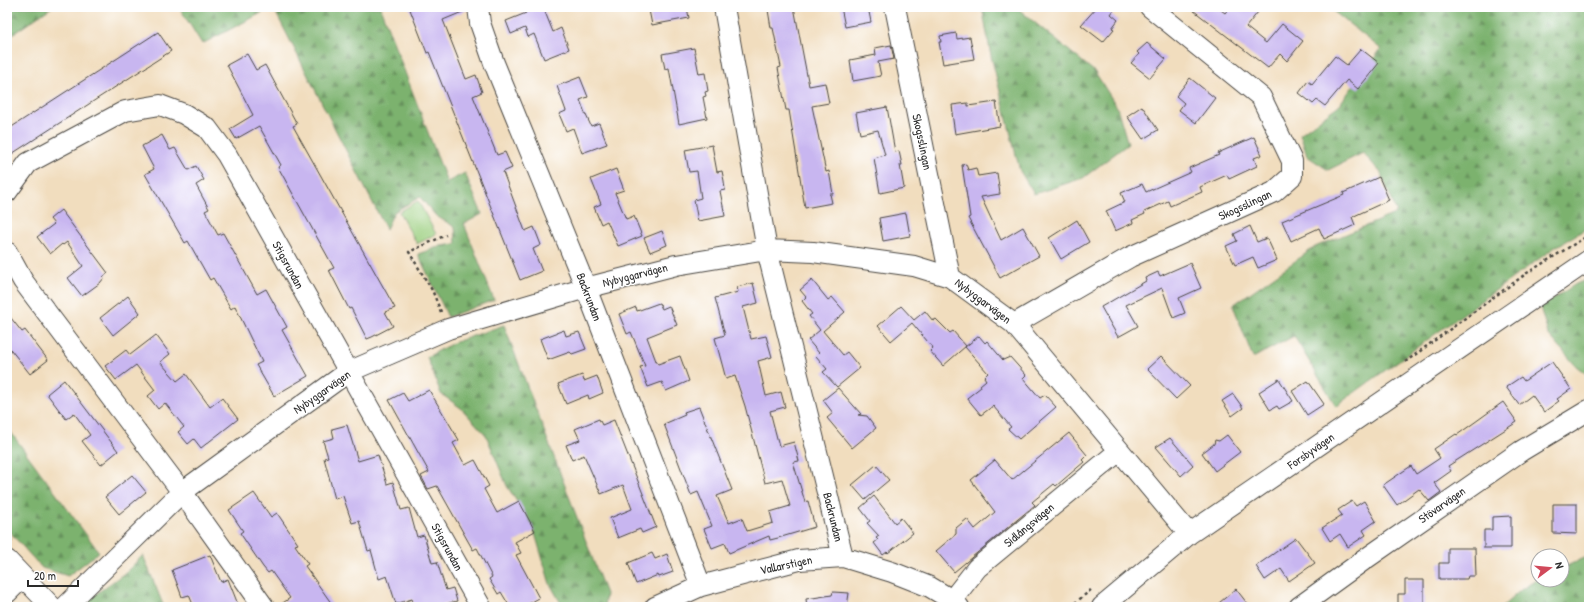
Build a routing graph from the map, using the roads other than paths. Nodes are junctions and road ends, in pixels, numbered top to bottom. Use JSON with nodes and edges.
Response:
{"nodes":[{"id":1,"x":478,"y":7,"type":"edge"},
{"id":2,"x":724,"y":7,"type":"edge"},
{"id":3,"x":895,"y":7,"type":"edge"},
{"id":4,"x":1150,"y":7,"type":"edge"},
{"id":5,"x":7,"y":192,"type":"edge"},
{"id":6,"x":767,"y":250,"type":"junction"},
{"id":7,"x":7,"y":252,"type":"edge"},
{"id":8,"x":1589,"y":260,"type":"edge"},
{"id":9,"x":1589,"y":270,"type":"edge"},
{"id":10,"x":950,"y":277,"type":"junction"},
{"id":11,"x":586,"y":288,"type":"junction"},
{"id":12,"x":1527,"y":302,"type":"junction"},
{"id":13,"x":1014,"y":324,"type":"junction"},
{"id":14,"x":348,"y":372,"type":"junction"},
{"id":15,"x":1589,"y":410,"type":"edge"},
{"id":16,"x":1119,"y":451,"type":"junction"},
{"id":17,"x":182,"y":492,"type":"junction"},
{"id":18,"x":1189,"y":534,"type":"junction"},
{"id":19,"x":12,"y":554,"type":"edge"},
{"id":20,"x":843,"y":557,"type":"junction"},
{"id":21,"x":23,"y":577,"type":"junction"},
{"id":22,"x":702,"y":586,"type":"junction"},
{"id":23,"x":7,"y":593,"type":"edge"},
{"id":24,"x":954,"y":605,"type":"edge"},
{"id":25,"x":52,"y":607,"type":"edge"},
{"id":26,"x":65,"y":607,"type":"edge"},
{"id":27,"x":264,"y":607,"type":"edge"},
{"id":28,"x":481,"y":607,"type":"edge"},
{"id":29,"x":655,"y":607,"type":"edge"},
{"id":30,"x":1102,"y":607,"type":"edge"},
{"id":31,"x":1299,"y":607,"type":"edge"}],
"edges":[{"from":1,"to":11,"type":"street","name":"Backrundan"},
{"from":2,"to":6,"type":"street","name":"Backrundan"},
{"from":3,"to":10,"type":"street","name":"Skogsslingan"},
{"from":4,"to":13,"type":"street","name":"Skogsslingan"},
{"from":5,"to":14,"type":"street","name":"Stigsrundan"},
{"from":6,"to":10,"type":"street","name":"Nybyggarvägen"},
{"from":6,"to":11,"type":"street","name":"Nybyggarvägen"},
{"from":6,"to":20,"type":"street","name":"Backrundan"},
{"from":7,"to":17,"type":"street"},
{"from":8,"to":12,"type":"street","name":"Forsbyvägen"},
{"from":9,"to":12,"type":"street","name":"Forsbyvägen"},
{"from":10,"to":13,"type":"street","name":"Nybyggarvägen"},
{"from":11,"to":14,"type":"street","name":"Nybyggarvägen"},
{"from":11,"to":22,"type":"street","name":"Backrundan"},
{"from":12,"to":18,"type":"street","name":"Forsbyvägen"},
{"from":13,"to":16,"type":"street","name":"Nybyggarvägen"},
{"from":14,"to":17,"type":"street","name":"Nybyggarvägen"},
{"from":14,"to":28,"type":"street","name":"Stigsrundan"},
{"from":15,"to":31,"type":"street","name":"Stövarvägen"},
{"from":16,"to":18,"type":"street","name":"Nybyggarvägen"},
{"from":16,"to":24,"type":"street","name":"Sidlångsvägen"},
{"from":17,"to":26,"type":"street","name":"Nybyggarvägen"},
{"from":17,"to":27,"type":"street"},
{"from":18,"to":30,"type":"street","name":"Forsbyvägen"},
{"from":19,"to":21,"type":"street"},
{"from":20,"to":22,"type":"street","name":"Vallarstigen"},
{"from":20,"to":24,"type":"street","name":"Vallarstigen"},
{"from":21,"to":23,"type":"street"},
{"from":21,"to":25,"type":"street"},
{"from":22,"to":29,"type":"street","name":"Vallarstigen"}]}
